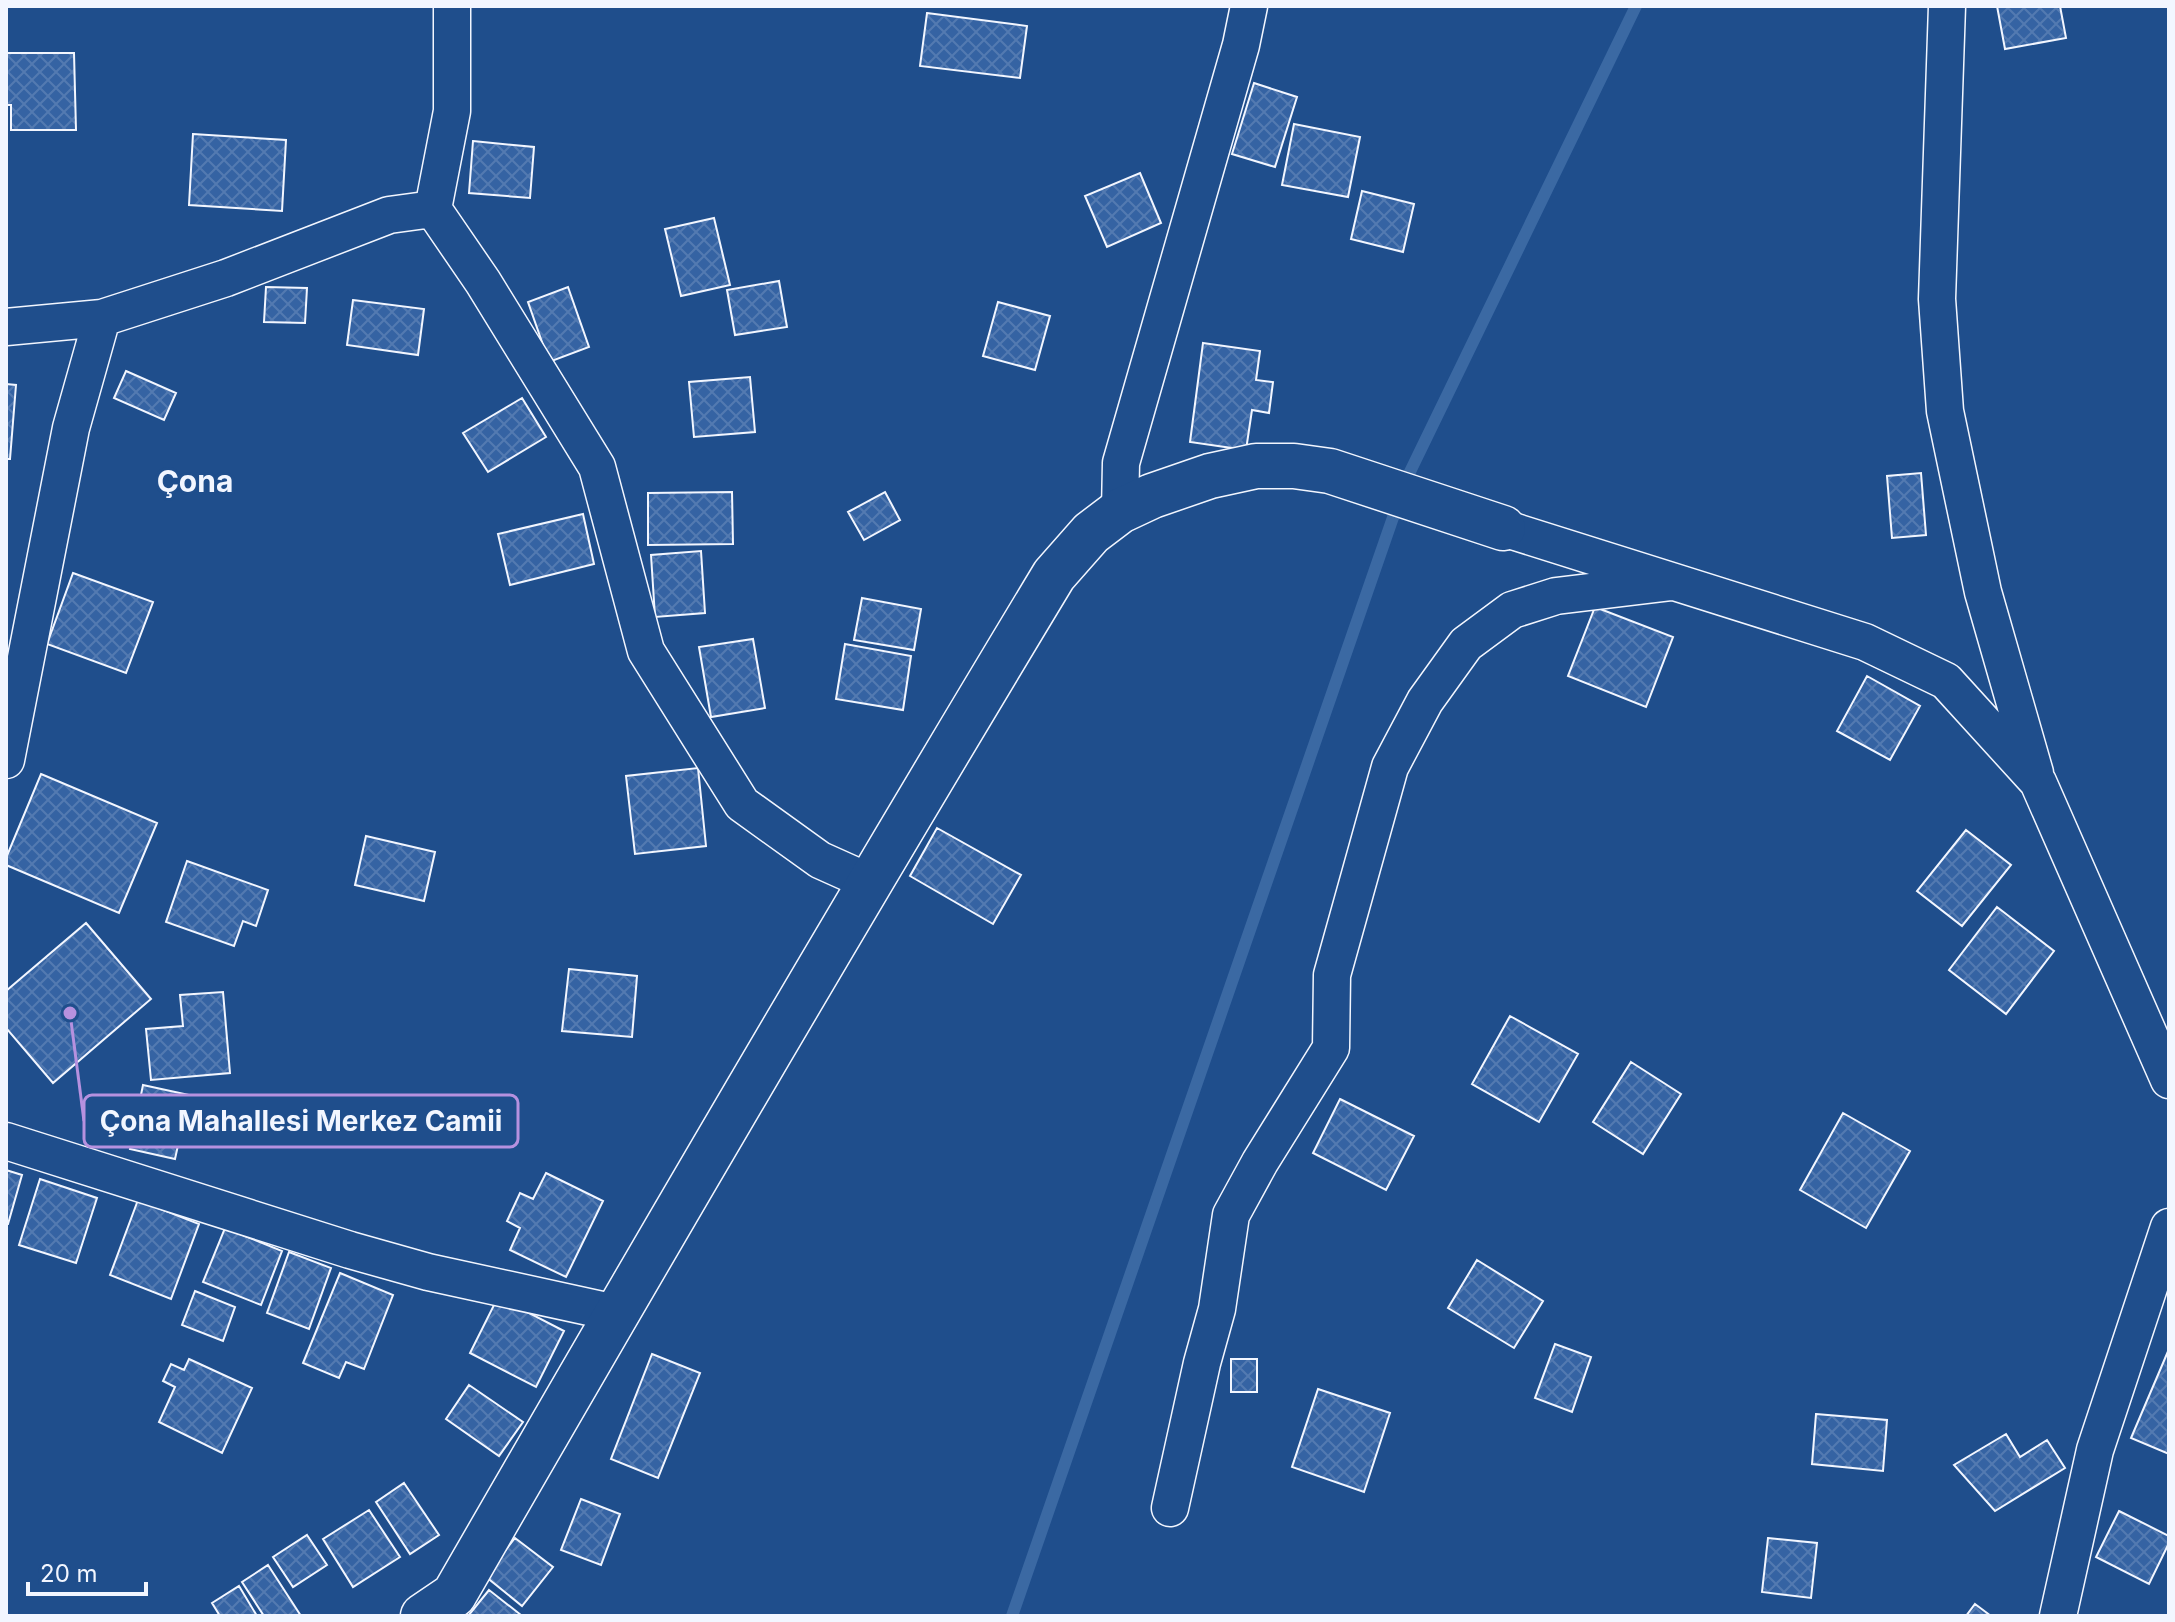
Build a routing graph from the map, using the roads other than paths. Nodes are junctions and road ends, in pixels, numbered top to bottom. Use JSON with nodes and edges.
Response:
{"nodes":[{"id":1,"x":452,"y":6,"type":"edge"},
{"id":2,"x":1249,"y":6,"type":"edge"},
{"id":3,"x":1947,"y":6,"type":"edge"},
{"id":4,"x":433,"y":209,"type":"junction"},
{"id":5,"x":102,"y":318,"type":"junction"},
{"id":6,"x":6,"y":327,"type":"edge"},
{"id":7,"x":1120,"y":511,"type":"junction"},
{"id":8,"x":1503,"y":528,"type":"joint"},
{"id":9,"x":1672,"y":582,"type":"junction"},
{"id":10,"x":6,"y":760,"type":"edge"},
{"id":11,"x":2038,"y":782,"type":"junction"},
{"id":12,"x":869,"y":882,"type":"junction"},
{"id":13,"x":2169,"y":1080,"type":"edge"},
{"id":14,"x":6,"y":1141,"type":"edge"},
{"id":15,"x":2169,"y":1227,"type":"edge"},
{"id":16,"x":616,"y":1313,"type":"junction"},
{"id":17,"x":1170,"y":1508,"type":"dead end"},
{"id":18,"x":423,"y":1616,"type":"edge"},
{"id":19,"x":2058,"y":1616,"type":"edge"}],
"edges":[{"from":1,"to":4,"type":"street"},
{"from":2,"to":7,"type":"street"},
{"from":3,"to":11,"type":"street"},
{"from":4,"to":5,"type":"street"},
{"from":4,"to":12,"type":"street"},
{"from":5,"to":6,"type":"street"},
{"from":5,"to":10,"type":"street"},
{"from":7,"to":8,"type":"street"},
{"from":7,"to":12,"type":"street"},
{"from":8,"to":9,"type":"street"},
{"from":9,"to":11,"type":"street"},
{"from":9,"to":17,"type":"street"},
{"from":11,"to":13,"type":"street"},
{"from":12,"to":16,"type":"street"},
{"from":14,"to":16,"type":"street"},
{"from":15,"to":19,"type":"street"},
{"from":16,"to":18,"type":"street"}]}
